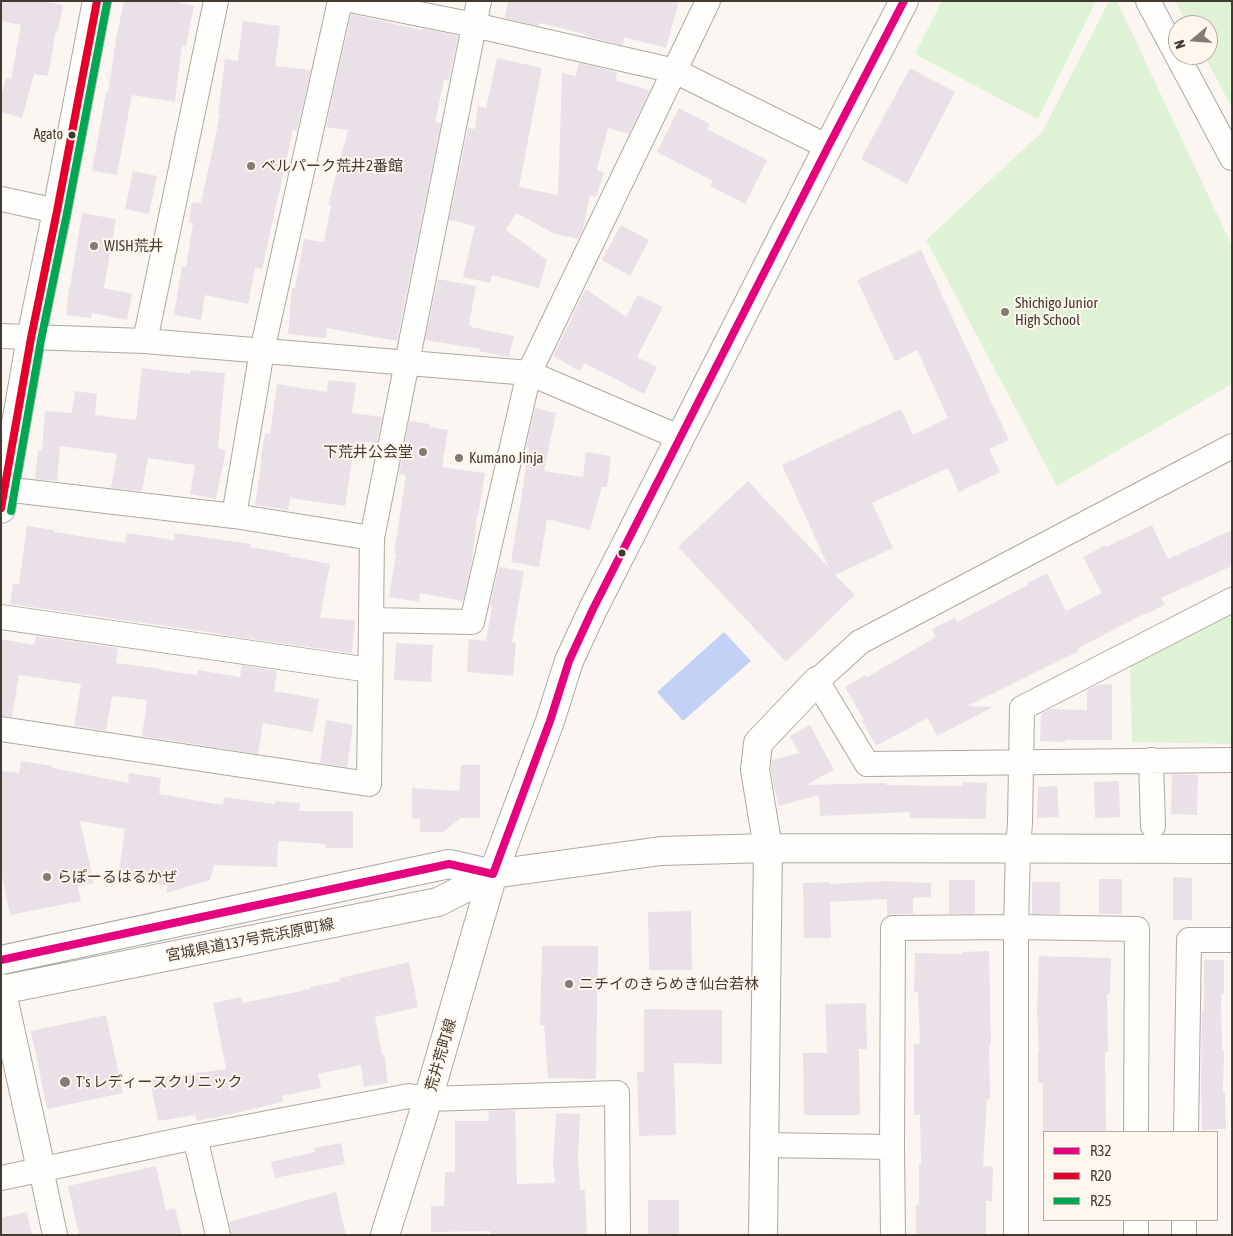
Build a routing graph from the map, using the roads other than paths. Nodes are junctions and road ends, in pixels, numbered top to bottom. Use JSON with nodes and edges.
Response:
{"nodes":[{"id":1,"x":97,"y":1,"type":"edge"},
{"id":2,"x":216,"y":1,"type":"edge"},
{"id":3,"x":340,"y":1,"type":"edge"},
{"id":4,"x":355,"y":1,"type":"edge"},
{"id":5,"x":479,"y":1,"type":"edge"},
{"id":6,"x":708,"y":1,"type":"edge"},
{"id":7,"x":904,"y":1,"type":"edge"},
{"id":8,"x":1148,"y":1,"type":"edge"},
{"id":9,"x":474,"y":25,"type":"junction"},
{"id":10,"x":674,"y":71,"type":"junction"},
{"id":11,"x":828,"y":147,"type":"junction"},
{"id":12,"x":1232,"y":158,"type":"edge"},
{"id":13,"x":1,"y":199,"type":"edge"},
{"id":14,"x":57,"y":210,"type":"junction"},
{"id":15,"x":1,"y":336,"type":"edge"},
{"id":16,"x":31,"y":338,"type":"junction"},
{"id":17,"x":145,"y":341,"type":"junction"},
{"id":18,"x":262,"y":351,"type":"junction"},
{"id":19,"x":407,"y":363,"type":"junction"},
{"id":20,"x":529,"y":373,"type":"junction"},
{"id":21,"x":681,"y":438,"type":"junction"},
{"id":22,"x":1232,"y":446,"type":"edge"},
{"id":23,"x":2,"y":496,"type":"edge"},
{"id":24,"x":234,"y":516,"type":"junction"},
{"id":25,"x":372,"y":538,"type":"junction"},
{"id":26,"x":1232,"y":600,"type":"edge"},
{"id":27,"x":1,"y":617,"type":"edge"},
{"id":28,"x":371,"y":620,"type":"junction"},
{"id":29,"x":370,"y":670,"type":"junction"},
{"id":30,"x":816,"y":680,"type":"junction"},
{"id":31,"x":1,"y":729,"type":"edge"},
{"id":32,"x":1151,"y":760,"type":"junction"},
{"id":33,"x":1232,"y":760,"type":"edge"},
{"id":34,"x":1022,"y":762,"type":"junction"},
{"id":35,"x":1153,"y":826,"type":"dead end"},
{"id":36,"x":768,"y":848,"type":"junction"},
{"id":37,"x":1018,"y":848,"type":"junction"},
{"id":38,"x":1232,"y":849,"type":"edge"},
{"id":39,"x":493,"y":874,"type":"junction"},
{"id":40,"x":1016,"y":927,"type":"junction"},
{"id":41,"x":1232,"y":940,"type":"edge"},
{"id":42,"x":1,"y":960,"type":"edge"},
{"id":43,"x":1,"y":989,"type":"edge"},
{"id":44,"x":428,"y":1099,"type":"junction"},
{"id":45,"x":1136,"y":1131,"type":"edge"},
{"id":46,"x":1186,"y":1131,"type":"edge"},
{"id":47,"x":195,"y":1137,"type":"junction"},
{"id":48,"x":764,"y":1145,"type":"junction"},
{"id":49,"x":892,"y":1147,"type":"junction"},
{"id":50,"x":41,"y":1169,"type":"junction"},
{"id":51,"x":1,"y":1178,"type":"edge"},
{"id":52,"x":1136,"y":1221,"type":"edge"},
{"id":53,"x":1184,"y":1221,"type":"edge"},
{"id":54,"x":56,"y":1235,"type":"edge"},
{"id":55,"x":218,"y":1235,"type":"edge"},
{"id":56,"x":385,"y":1235,"type":"edge"},
{"id":57,"x":618,"y":1235,"type":"edge"},
{"id":58,"x":764,"y":1235,"type":"edge"},
{"id":59,"x":893,"y":1235,"type":"edge"},
{"id":60,"x":1016,"y":1235,"type":"edge"},
{"id":61,"x":1136,"y":1235,"type":"edge"},
{"id":62,"x":1184,"y":1235,"type":"edge"}],
"edges":[{"from":1,"to":14,"type":"main road"},
{"from":2,"to":17,"type":"street"},
{"from":3,"to":18,"type":"street"},
{"from":4,"to":9,"type":"street"},
{"from":5,"to":9,"type":"street"},
{"from":6,"to":10,"type":"street"},
{"from":7,"to":11,"type":"main road"},
{"from":8,"to":12,"type":"street"},
{"from":9,"to":10,"type":"street"},
{"from":9,"to":19,"type":"street"},
{"from":10,"to":11,"type":"street"},
{"from":10,"to":20,"type":"street"},
{"from":11,"to":21,"type":"main road"},
{"from":13,"to":14,"type":"street"},
{"from":14,"to":16,"type":"main road"},
{"from":15,"to":16,"type":"street"},
{"from":16,"to":17,"type":"street"},
{"from":16,"to":23,"type":"main road"},
{"from":17,"to":18,"type":"street"},
{"from":18,"to":19,"type":"street"},
{"from":18,"to":24,"type":"street"},
{"from":19,"to":20,"type":"street"},
{"from":19,"to":25,"type":"street"},
{"from":20,"to":21,"type":"street"},
{"from":20,"to":28,"type":"street"},
{"from":21,"to":39,"type":"main road"},
{"from":22,"to":30,"type":"street"},
{"from":23,"to":24,"type":"street"},
{"from":24,"to":25,"type":"street"},
{"from":25,"to":28,"type":"street"},
{"from":26,"to":34,"type":"street"},
{"from":27,"to":29,"type":"street"},
{"from":28,"to":29,"type":"street"},
{"from":29,"to":31,"type":"street"},
{"from":30,"to":34,"type":"street"},
{"from":30,"to":36,"type":"main road"},
{"from":32,"to":33,"type":"street"},
{"from":32,"to":34,"type":"street"},
{"from":32,"to":35,"type":"street"},
{"from":34,"to":37,"type":"street"},
{"from":36,"to":37,"type":"main road"},
{"from":36,"to":39,"type":"main road"},
{"from":36,"to":48,"type":"main road"},
{"from":37,"to":38,"type":"main road"},
{"from":37,"to":40,"type":"street"},
{"from":39,"to":42,"type":"main road","name":"宮城県道137号荒浜原町線"},
{"from":39,"to":43,"type":"main road","name":"宮城県道137号荒浜原町線"},
{"from":39,"to":44,"type":"main road","name":"荒井荒町線"},
{"from":40,"to":45,"type":"street"},
{"from":40,"to":49,"type":"street"},
{"from":40,"to":60,"type":"street"},
{"from":41,"to":46,"type":"street"},
{"from":43,"to":50,"type":"main road"},
{"from":44,"to":47,"type":"street"},
{"from":44,"to":56,"type":"main road","name":"荒井荒町線"},
{"from":44,"to":57,"type":"street"},
{"from":47,"to":50,"type":"street"},
{"from":47,"to":55,"type":"street"},
{"from":48,"to":49,"type":"street"},
{"from":48,"to":58,"type":"main road"},
{"from":49,"to":59,"type":"street"},
{"from":50,"to":51,"type":"street"},
{"from":50,"to":54,"type":"street"},
{"from":52,"to":61,"type":"street"},
{"from":53,"to":62,"type":"street"}]}
